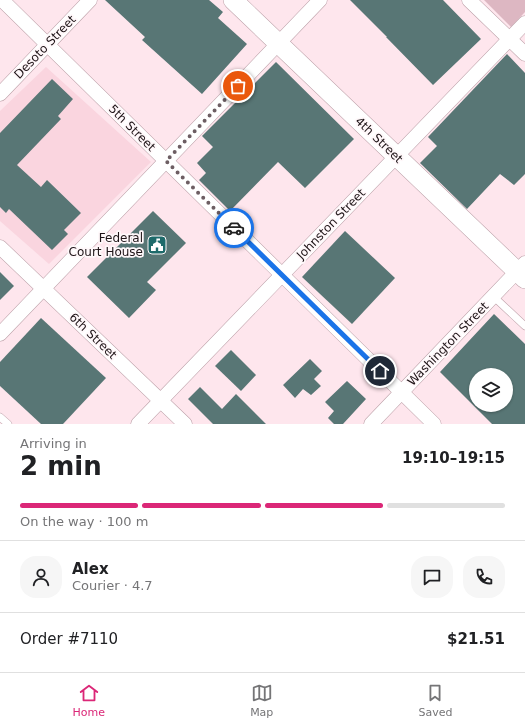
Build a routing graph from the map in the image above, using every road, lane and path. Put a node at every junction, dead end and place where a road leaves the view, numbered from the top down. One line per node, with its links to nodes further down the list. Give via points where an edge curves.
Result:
1 (2, 0): 9 (street, 5th Street)
2 (90, 0): 9 (street, Desoto Street)
3 (233, 0): 8 (main road, 4th Street)
4 (320, 0): 8 (street)
5 (469, 0): 7 (street)
6 (525, 23): 7 (street, Johnston Street)
7 (510, 39): 10 (street); 12 (street, Johnston Street)
8 (278, 43): 12 (main road, 4th Street); 13 (street)
9 (47, 44): 11 (street, Desoto Street); 13 (street, 5th Street)
10 (525, 54)
11 (0, 94)
12 (396, 156): 15 (main road, 4th Street); 16 (street, Johnston Street)
13 (166, 161): 16 (street, 5th Street); 17 (street)
14 (0, 247): 17 (street, 6th Street)
15 (522, 271): 18 (street, Washington Street)
16 (282, 275): 21 (street, 5th Street); 22 (street, Johnston Street)
17 (43, 288): 20 (street); 22 (street, 6th Street)
18 (494, 297): 19 (lane); 21 (street, Washington Street)
19 (525, 326)
20 (0, 334)
21 (402, 392): 27 (street, Washington Street); 28 (street, 5th Street)
22 (161, 400): 25 (street, Johnston Street); 26 (street, 6th Street)
23 (0, 417): 24 (lane)
24 (8, 424)
25 (138, 424)
26 (185, 424)
27 (371, 424)
28 (434, 424)

